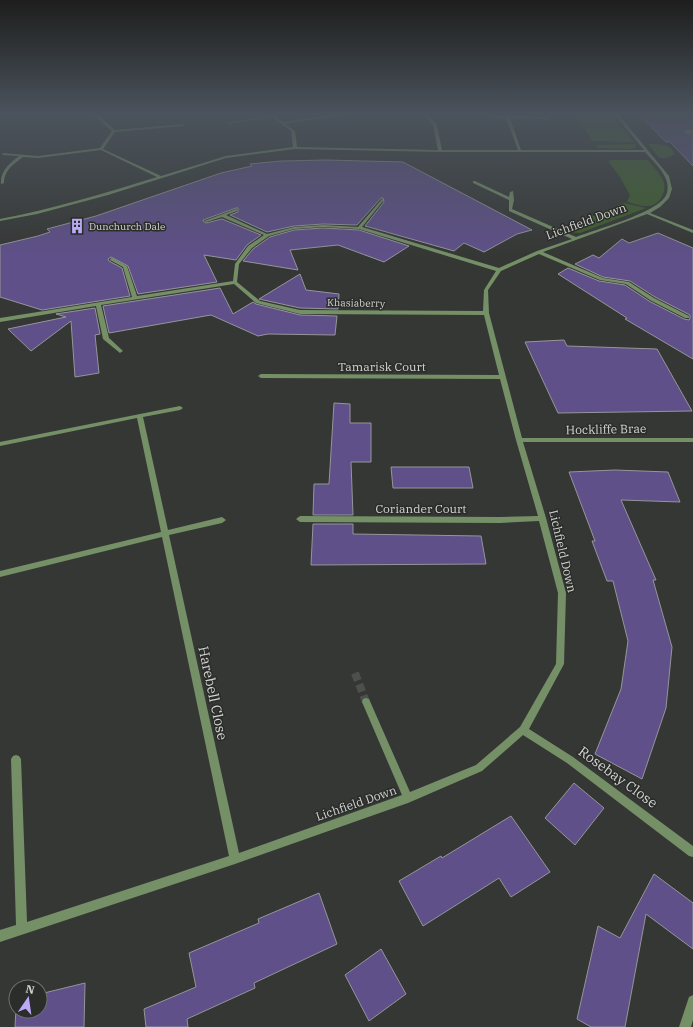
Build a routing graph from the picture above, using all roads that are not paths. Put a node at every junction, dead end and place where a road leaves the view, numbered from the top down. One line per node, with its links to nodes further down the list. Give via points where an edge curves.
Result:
1 (14, 162): 7 (street, via 3,171 0,180)
2 (128, 162): 5 (street)
3 (210, 162): 5 (street)
4 (656, 162): 12 (street, Lichfield Down, via 671,185 670,196)
5 (160, 177): 14 (street, via 36,213)
6 (474, 182): 10 (street)
7 (2, 183)
8 (512, 192): 10 (street)
9 (382, 200): 16 (street)
10 (512, 200): 19 (street, via 510,210)
11 (236, 210): 13 (street)
12 (647, 213): 17 (street); 19 (street, Lichfield Down)
13 (222, 215): 15 (street); 18 (street)
14 (0, 220)
15 (206, 221)
16 (359, 228): 18 (street, via 294,228); 22 (street)
17 (693, 232)
18 (267, 235): 23 (street, via 250,247 236,264)
19 (576, 239): 20 (street, Lichfield Down)
20 (539, 252): 22 (street, Lichfield Down); 27 (street, via 602,279 627,283)
21 (112, 259): 24 (street, via 125,266)
22 (499, 270): 26 (street, Lichfield Down, via 486,290)
23 (235, 282): 24 (street); 26 (street, Khasiaberry, via 258,302 300,312)
24 (135, 298): 25 (street)
25 (98, 305): 28 (street); 29 (street, via 106,339)
26 (486, 313): 31 (street, Lichfield Down)
27 (687, 317)
28 (0, 320)
29 (120, 351)
30 (261, 376): 31 (street, Tamarisk Court)
31 (503, 377): 34 (street, Lichfield Down)
32 (180, 408): 33 (street)
33 (140, 416): 36 (street); 40 (street, Harebell Close)
34 (519, 440): 35 (street, Hockliffe Brae); 37 (street, Lichfield Down)
35 (693, 440)
36 (0, 444)
37 (542, 518): 38 (street, Coriander Court); 43 (street, Lichfield Down, via 562,593 560,664)
38 (300, 519)
39 (222, 520): 40 (street)
40 (166, 533): 41 (street); 47 (street, Harebell Close)
41 (0, 574)
42 (366, 702): 45 (street)
43 (524, 730): 45 (street, Lichfield Down, via 479,768); 46 (street, Rosebay Close, via 570,760)
44 (16, 759): 48 (street)
45 (408, 798): 47 (street, Lichfield Down)
46 (693, 852)
47 (235, 859): 48 (street, Lichfield Down)
48 (22, 928): 49 (street, Lichfield Down)
49 (0, 936)
50 (693, 1001): 51 (street)
51 (685, 1027)

